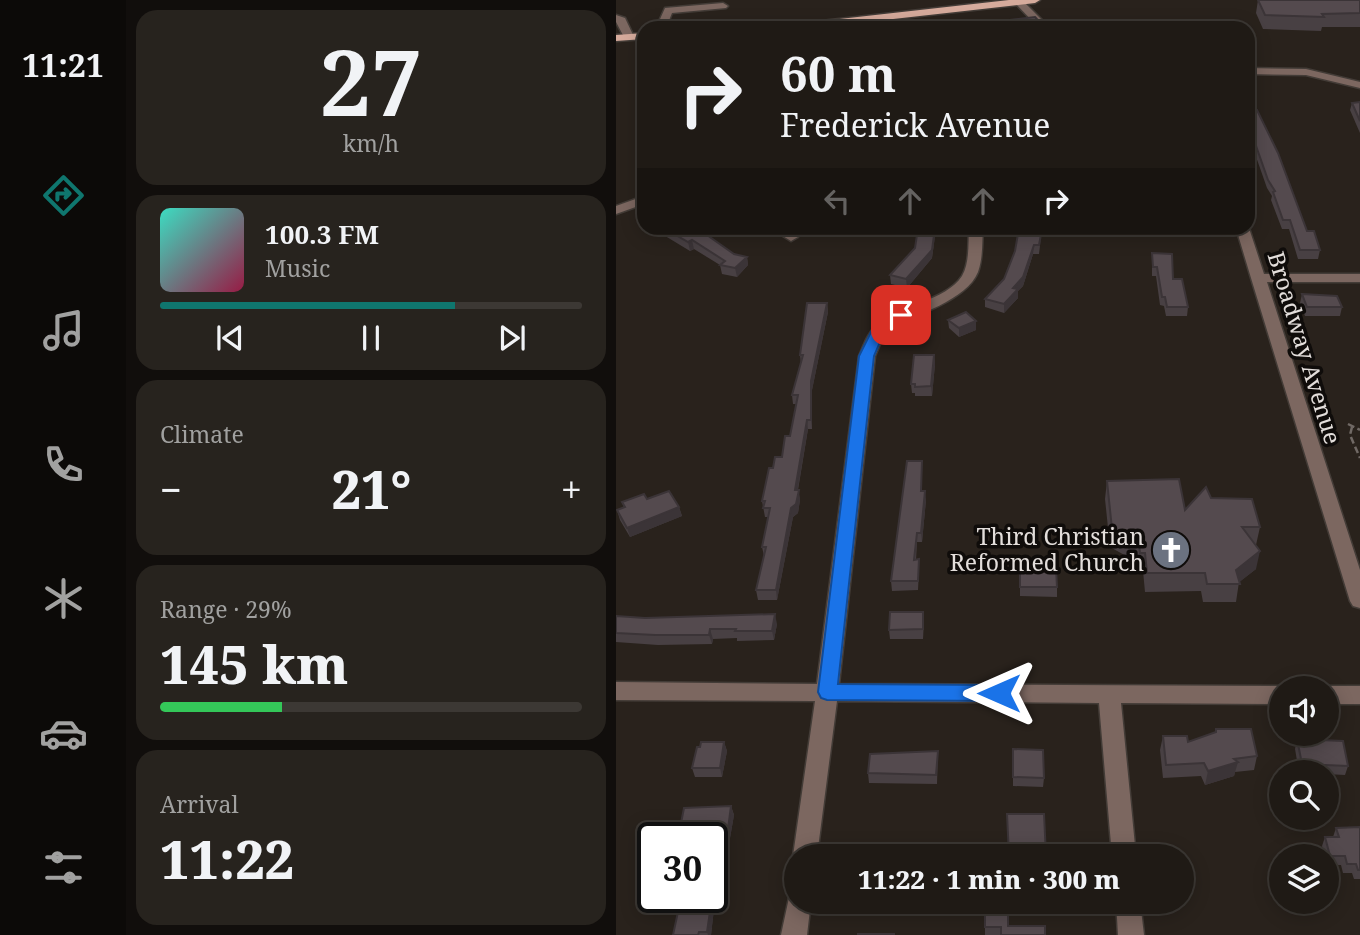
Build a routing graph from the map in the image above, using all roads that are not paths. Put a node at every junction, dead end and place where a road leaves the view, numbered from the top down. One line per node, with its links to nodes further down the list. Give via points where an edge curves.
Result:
1 (1035, 0): 2 (main road)
2 (1018, 2): 6 (main road); 7 (street)
3 (721, 11): 5 (street)
4 (616, 18): 9 (street)
5 (676, 21)
6 (869, 21)
7 (1038, 21)
8 (637, 36): 9 (main road)
9 (629, 37): 10 (main road)
10 (616, 38)
11 (1255, 71): 12 (street, via 1314,73)
12 (1360, 85)
13 (637, 202): 14 (street)
14 (616, 210)
15 (788, 235): 18 (street)
16 (975, 235): 23 (street, via 966,281 885,325 870,344)
17 (1245, 235): 19 (street, Broadway Avenue)
18 (791, 237)
19 (1258, 278): 20 (street); 21 (street, Broadway Avenue)
20 (1360, 278)
21 (1360, 601)
22 (616, 691): 23 (street)
23 (827, 692): 24 (street); 28 (street)
24 (1109, 694): 25 (street); 29 (street)
25 (1269, 695)
26 (1339, 695): 27 (street)
27 (1360, 695)
28 (807, 844)
29 (1123, 844)
30 (797, 914): 32 (street)
31 (1129, 914): 33 (street)
32 (794, 935)
33 (1130, 935)

